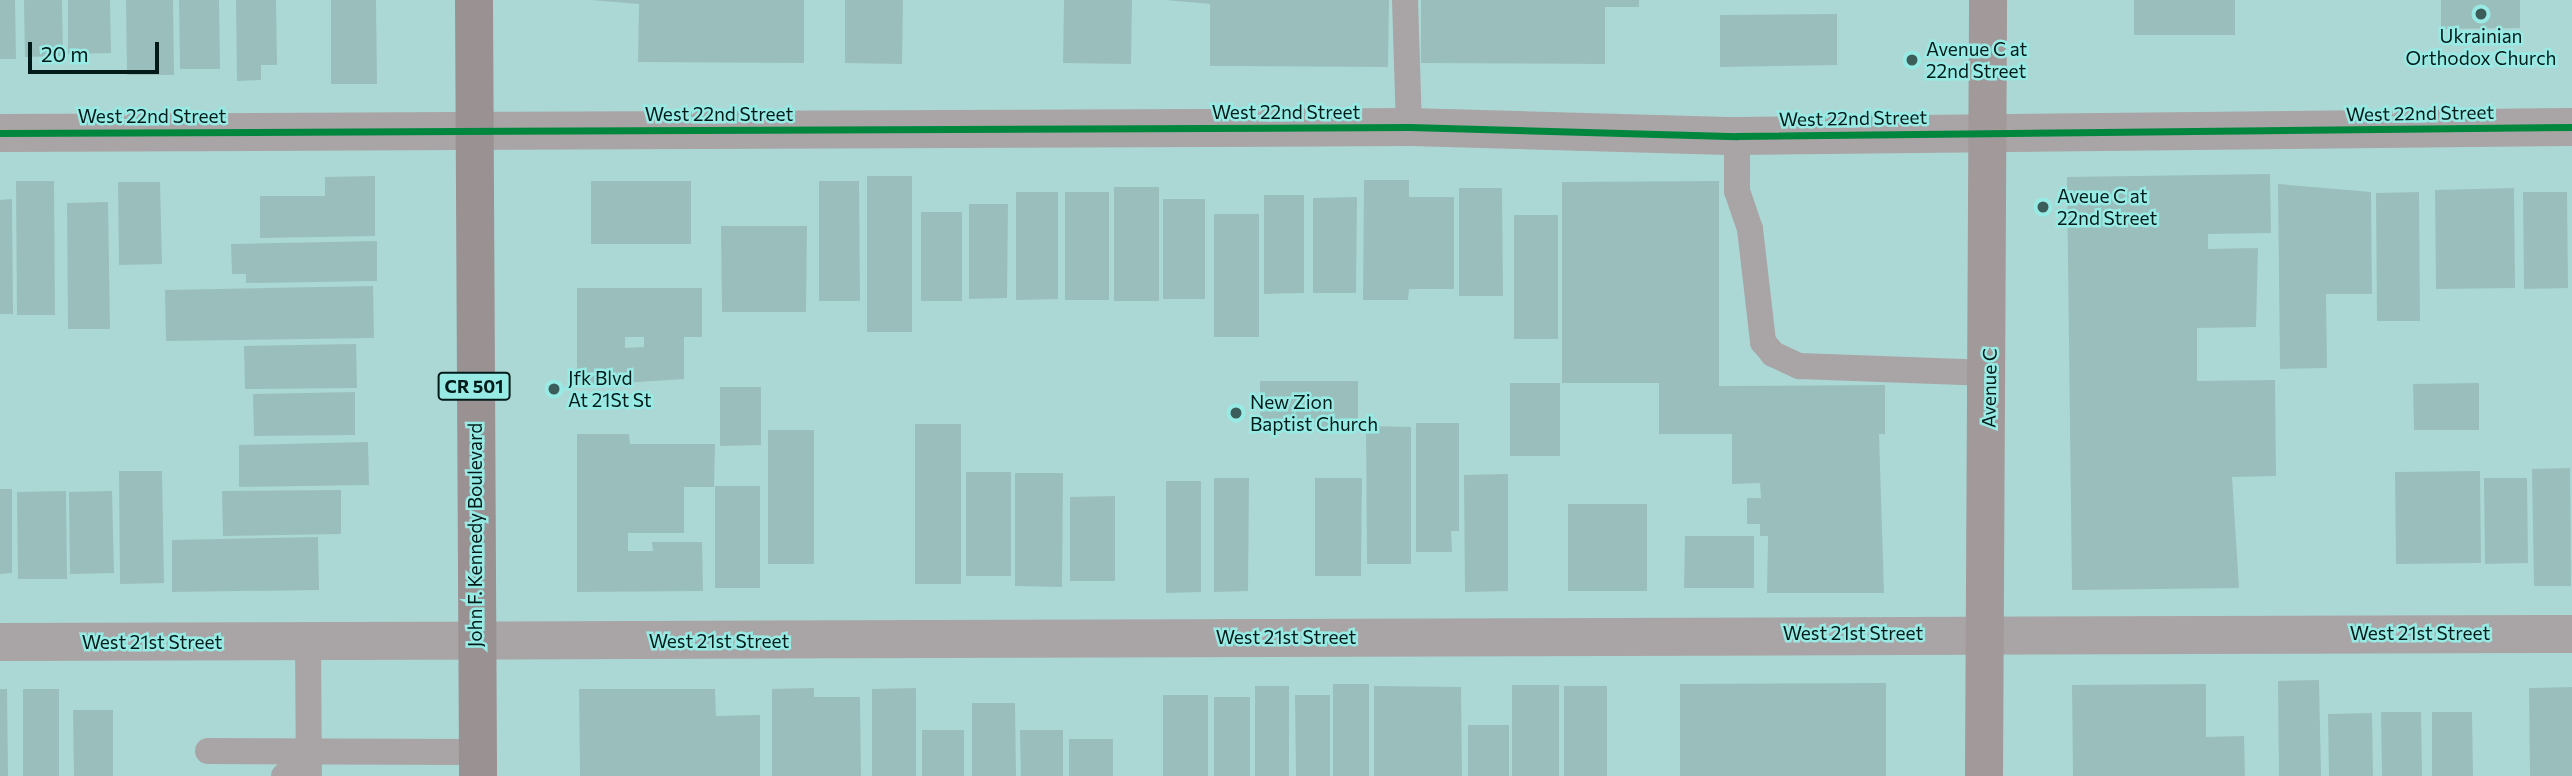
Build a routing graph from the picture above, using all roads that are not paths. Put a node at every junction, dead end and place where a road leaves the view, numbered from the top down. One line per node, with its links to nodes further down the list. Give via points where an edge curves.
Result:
1 (474, 0): 6 (main road, John F. Kennedy Boulevard / CR 501)
2 (1405, 0): 4 (lane)
3 (1987, 0): 7 (main road, Avenue C)
4 (1409, 127): 6 (street, West 22nd Street); 9 (street, West 22nd Street)
5 (2572, 127): 7 (street, West 22nd Street)
6 (474, 130): 8 (street, West 22nd Street); 15 (main road, John F. Kennedy Boulevard / CR 501)
7 (1991, 132): 9 (street, West 22nd Street); 10 (main road, Avenue C)
8 (0, 133)
9 (1737, 136): 10 (lane, via 1737,191 1750,229 1763,342 1773,354 1799,366)
10 (1990, 373): 11 (main road, Avenue C)
11 (1981, 632): 12 (street, West 21st Street); 15 (street, West 21st Street); 21 (main road, Avenue C)
12 (2572, 634)
13 (0, 642): 14 (street, West 21st Street)
14 (309, 642): 15 (street, West 21st Street); 17 (lane)
15 (474, 642): 19 (main road, John F. Kennedy Boulevard / CR 501)
16 (208, 751): 17 (lane)
17 (309, 764): 18 (lane); 20 (lane)
18 (372, 764): 19 (lane)
19 (478, 764)
20 (284, 776)
21 (1984, 776)

